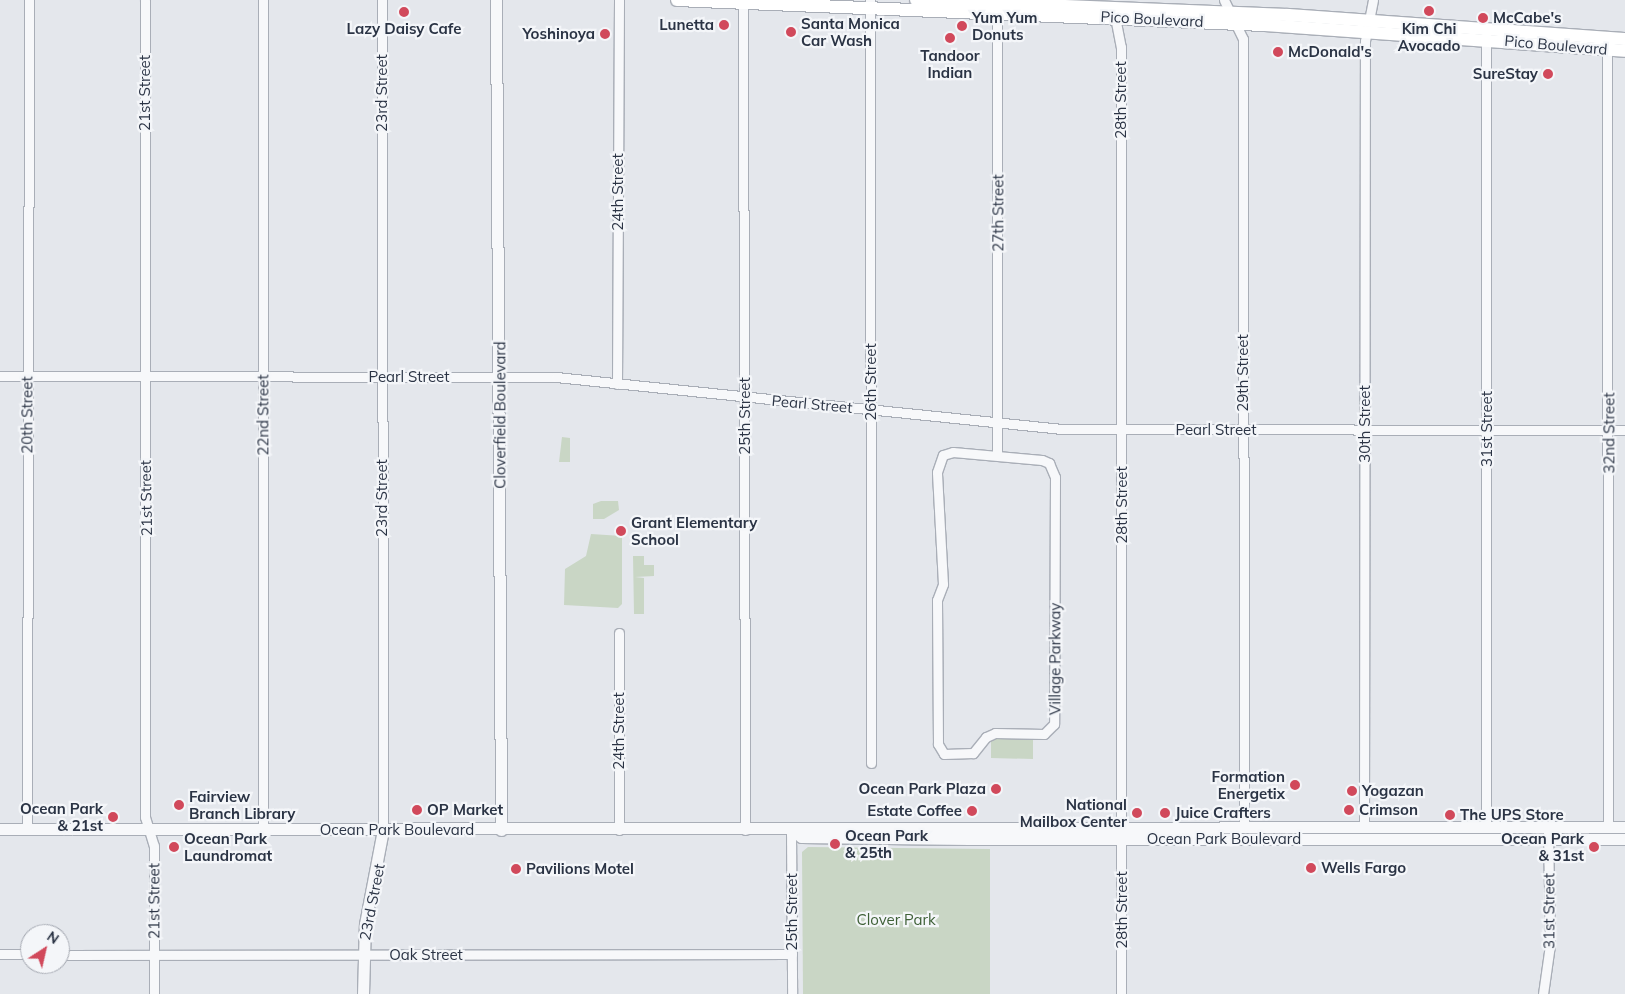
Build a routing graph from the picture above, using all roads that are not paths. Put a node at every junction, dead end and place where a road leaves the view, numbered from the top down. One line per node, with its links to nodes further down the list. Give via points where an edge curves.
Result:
1 (29, 0): 23 (street, 20th Street)
2 (145, 0): 24 (street, 21st Street)
3 (263, 0): 25 (street, 22nd Street)
4 (382, 0): 26 (street, 23rd Street)
5 (496, 0): 27 (street, Cloverfield Boulevard)
6 (619, 0): 28 (street, 24th Street)
7 (677, 0): 11 (main road, Pico Boulevard)
8 (916, 0): 15 (main road, Pico Boulevard)
9 (1224, 0): 16 (street, 29th Street)
10 (1373, 0): 17 (street, 30th Street)
11 (742, 1): 12 (main road, Pico Boulevard); 29 (street, 25th Street)
12 (799, 2): 13 (main road, Pico Boulevard)
13 (871, 4): 15 (main road, Pico Boulevard); 30 (street, 26th Street)
14 (1113, 8): 15 (main road, Pico Boulevard); 16 (main road, Pico Boulevard); 32 (street, 28th Street, via 1121,47)
15 (997, 9): 31 (street, 27th Street)
16 (1232, 18): 17 (main road, Pico Boulevard); 33 (street, 29th Street, via 1243,39)
17 (1368, 26): 18 (main road, Pico Boulevard); 34 (street, 30th Street)
18 (1486, 34): 20 (main road, Pico Boulevard); 35 (street, 31st Street)
19 (1625, 39): 20 (main road, Pico Boulevard)
20 (1607, 44): 21 (main road, Pico Boulevard); 36 (street, 32nd Street)
21 (1625, 51)
22 (0, 376): 23 (street, Pearl Street)
23 (27, 376): 24 (street, Pearl Street); 49 (street, 20th Street)
24 (145, 376): 25 (street, Pearl Street); 44 (street, 21st Street, via 145,817)
25 (263, 377): 26 (street, Pearl Street); 50 (street, 22nd Street)
26 (382, 377): 27 (street, Pearl Street); 51 (street, 23rd Street)
27 (500, 377): 28 (street, Pearl Street, via 556,377); 52 (street, Cloverfield Boulevard)
28 (617, 384): 29 (street, Pearl Street)
29 (745, 398): 30 (street, Pearl Street); 54 (street, 25th Street)
30 (871, 410): 31 (street, Pearl Street); 40 (street, 26th Street)
31 (998, 423): 32 (street, Pearl Street); 38 (street, 27th Street)
32 (1121, 429): 33 (street, Pearl Street); 56 (street, 28th Street)
33 (1243, 430): 34 (street, Pearl Street); 45 (street, 29th Street)
34 (1366, 430): 35 (street, Pearl Street); 46 (street, 30th Street)
35 (1488, 430): 36 (street, Pearl Street); 47 (street, 31st Street)
36 (1609, 430): 37 (street, Pearl Street); 42 (street, 32nd Street)
37 (1625, 430)
38 (997, 453): 38 (street, Village Parkway, via 943,455 937,472 943,584 937,600 938,744 944,754 973,753 981,741 995,733 1044,734 1054,724 1054,469 1042,460 1010,460)
39 (619, 633): 53 (street, 24th Street)
40 (871, 763)
41 (1548, 827): 42 (street, Ocean Park Boulevard); 47 (street, Ocean Park Boulevard); 57 (street, 31st Street)
42 (1608, 827): 43 (street, Ocean Park Boulevard)
43 (1625, 827)
44 (149, 828): 49 (street, Ocean Park Boulevard); 50 (street, Ocean Park Boulevard); 61 (street, 21st Street, via 154,846)
45 (1244, 828): 46 (street, Ocean Park Boulevard); 56 (street, Ocean Park Boulevard)
46 (1364, 828): 47 (street, Ocean Park Boulevard)
47 (1486, 828)
48 (0, 829): 49 (street, Ocean Park Boulevard)
49 (27, 829)
50 (263, 830): 51 (street, Ocean Park Boulevard)
51 (383, 830): 52 (street, Ocean Park Boulevard); 64 (street, 23rd Street)
52 (502, 830): 53 (street, Ocean Park Boulevard)
53 (619, 830): 54 (street, Ocean Park Boulevard)
54 (745, 830): 55 (street, Ocean Park Boulevard)
55 (793, 831): 56 (street, Ocean Park Boulevard, via 871,826); 62 (street, 25th Street)
56 (1123, 833): 57 (street, Ocean Park Boulevard); 68 (street, 28th Street)
57 (1548, 839): 58 (street, Ocean Park Boulevard); 69 (street, 31st Street, via 1550,945)
58 (1625, 839)
59 (0, 954): 60 (street)
60 (20, 954)
61 (154, 954): 63 (street, Oak Street); 64 (street, Oak Street); 65 (street, 21st Street)
62 (792, 954): 64 (street, Oak Street); 67 (street, 25th Street)
63 (70, 955)
64 (363, 955): 66 (street, 23rd Street)
65 (154, 994)
66 (363, 994)
67 (792, 994)
68 (1122, 994)
69 (1544, 994)

